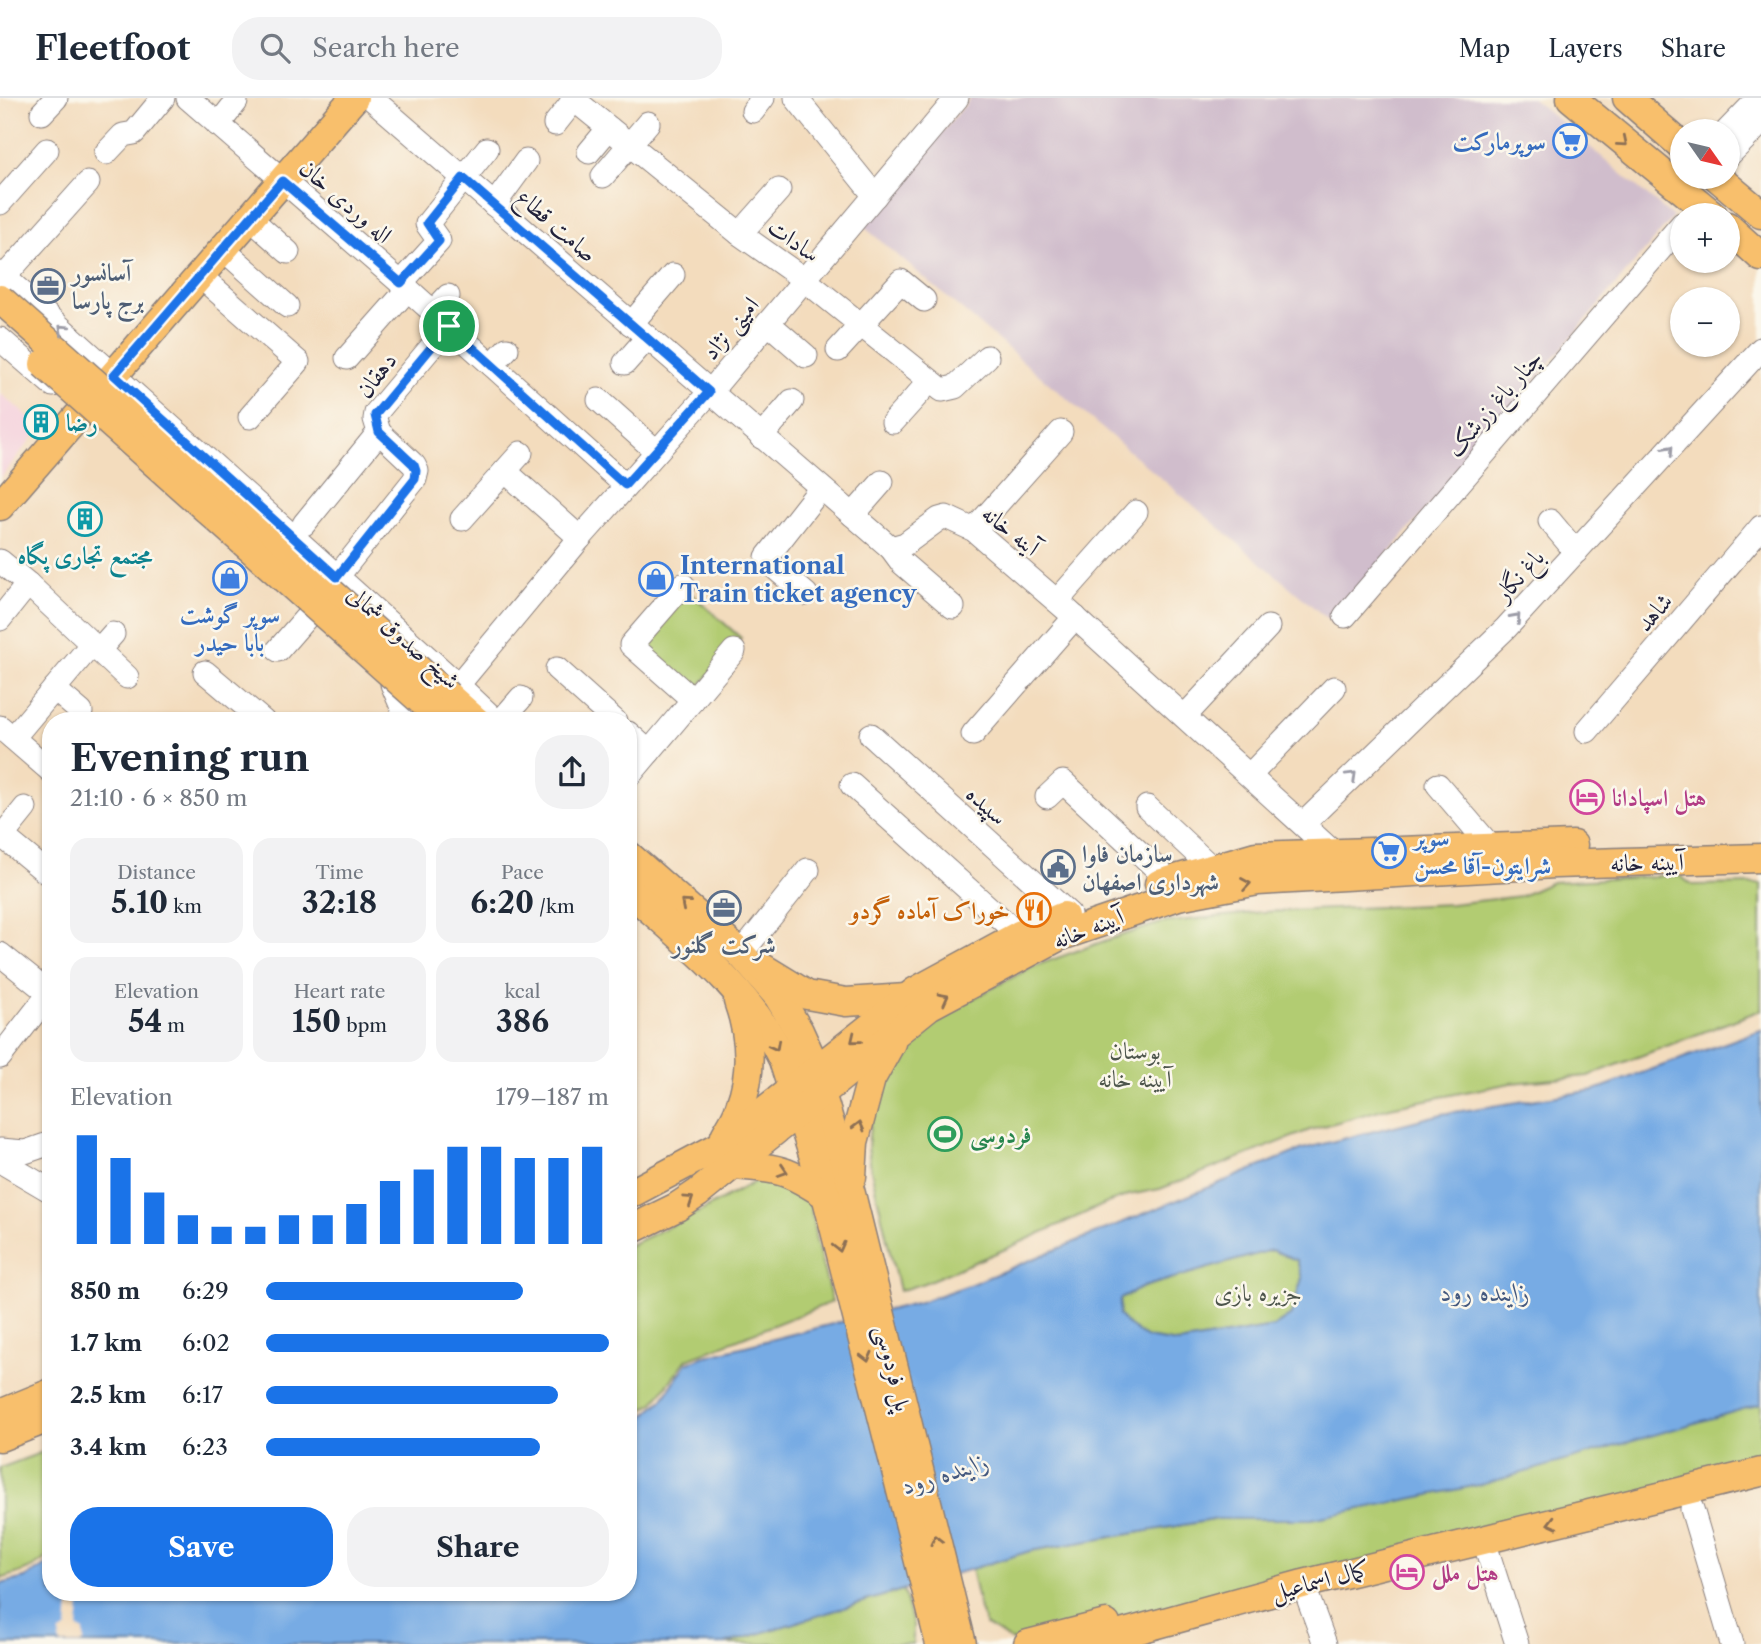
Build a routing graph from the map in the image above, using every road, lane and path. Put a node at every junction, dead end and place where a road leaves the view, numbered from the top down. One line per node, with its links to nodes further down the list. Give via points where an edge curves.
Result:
1 (163, 98): 24 (street, via 134,133 122,135)
2 (188, 98): 16 (street, اله وردی خان)
3 (354, 98): 28 (main road)
4 (371, 98): 27 (street, صامت قطاع, via 404,140)
5 (796, 98): 32 (street)
6 (957, 98): 32 (street, امینی نژاد)
7 (1571, 98): 34 (main road, one-way to 34)
8 (1627, 98): 18 (main road)
9 (1759, 98): 12 (street)
10 (573, 99): 15 (street); 17 (street, سادات)
11 (236, 102): 16 (street)
12 (1739, 119)
13 (648, 123): 20 (street)
14 (1761, 123): 19 (street)
15 (555, 124)
16 (218, 125): 28 (street, اله وردی خان)
17 (609, 128): 20 (street, سادات); 23 (street)
18 (1670, 136)
19 (1740, 144)
20 (629, 145): 26 (street); 39 (street, سادات)
21 (487, 149): 27 (street)
22 (47, 150): 33 (street)
23 (590, 152)
24 (106, 153)
25 (526, 161): 35 (street)
26 (603, 176)
27 (463, 178): 35 (street, صامت قطاع); 49 (street, via 427,223 439,241)
28 (282, 181): 37 (main road); 49 (street, اله وردی خان)
29 (88, 183): 48 (street)
30 (1732, 189): 36 (main road)
31 (779, 190): 39 (street)
32 (875, 196): 47 (street, امینی نژاد)
33 (0, 203)
34 (1688, 203)
35 (494, 205): 56 (street, صامت قطاع)
36 (1756, 209): 38 (main road)
37 (250, 218): 42 (main road); 43 (street)
38 (1740, 225)
39 (740, 234): 47 (street, سادات)
40 (1740, 236): 41 (main road)
41 (1759, 246)
42 (223, 249): 46 (main road); 51 (street)
43 (288, 252)
44 (1670, 259): 104 (street, چنار باغ زرشک)
45 (673, 275): 56 (street)
46 (200, 276): 65 (main road); 73 (street, via 298,362)
47 (805, 280): 53 (street, امینی نژاد); 54 (street, سادات)
48 (1, 283): 59 (street, شیخ صدوق شمالی, one-way to 48); 119 (main road, شیخ صدوق شمالی, bridge)
49 (405, 286): 52 (street, اله وردی خان); 63 (street)
50 (925, 300): 54 (street, via 901,281)
51 (287, 306)
52 (444, 311): 75 (street, دهقان, via 376,413); 83 (street, اله وردی خان, via 500,357)
53 (768, 323): 61 (street); 68 (street, امینی نژاد)
54 (861, 323): 60 (street); 66 (street, سادات)
55 (0, 325): 119 (main road, شیخ صدوق شمالی, bridge)
56 (639, 331): 64 (street); 68 (street, صامت قطاع)
57 (0, 339): 67 (street, شیخ صدوق شمالی)
58 (1761, 349): 95 (street, باغ نگار, one-way to 58)
59 (86, 350): 65 (street, شیخ صدوق شمالی); 67 (street, via 91,371 86,381 78,388)
60 (838, 350)
61 (806, 356)
62 (987, 357): 66 (street, via 955,387 942,390)
63 (347, 358)
64 (625, 363)
65 (114, 375): 69 (street, شیخ صدوق شمالی); 72 (main road)
66 (930, 381): 74 (street)
67 (57, 388): 72 (street, شیخ صدوق شمالی)
68 (709, 392): 78 (street); 79 (street, امینی نژاد)
69 (141, 400): 77 (street, via 127,401 116,410); 97 (street, شیخ صدوق شمالی)
70 (599, 400): 79 (street)
71 (792, 401): 78 (street)
72 (82, 411): 77 (street, شیخ صدوق شمالی); 85 (main road)
73 (250, 417)
74 (894, 422)
75 (379, 432): 90 (street, دهقان); 97 (street, via 414,465 415,479)
76 (1061, 432): 92 (street)
77 (110, 436): 103 (street, شیخ صدوق شمالی)
78 (761, 437): 84 (street)
79 (656, 451): 83 (street, امینی نژاد)
80 (521, 453): 81 (street)
81 (505, 471): 88 (street); 93 (street)
82 (882, 482): 87 (street)
83 (625, 485): 93 (street, امینی نژاد)
84 (821, 488): 87 (street); 100 (street, via 767,557)
85 (0, 506)
86 (1136, 512): 101 (street)
87 (853, 516): 94 (street)
88 (462, 520)
89 (1550, 521): 95 (street)
90 (304, 524)
91 (1761, 527): 127 (street, شاهد)
92 (974, 530): 94 (street, آینه خانه, via 946,517); 101 (street, آینه خانه)
93 (580, 538): 119 (street, امینی نژاد)
94 (891, 548): 102 (street)
95 (1576, 552): 141 (street, باغ نگار, one-way to 95, via 1506,628)
96 (0, 561): 98 (street)
97 (337, 577): 119 (street, شیخ صدوق شمالی)
98 (28, 584): 106 (street); 108 (street)
99 (683, 585): 118 (street, via 631,645)
100 (806, 594)
101 (1057, 601): 105 (street, آینه خانه)
102 (953, 607)
103 (311, 612): 109 (street); 114 (street, شیخ صدوق شمالی)
104 (1345, 616)
105 (1075, 617): 126 (street, آینه خانه); 130 (street)
106 (0, 619)
107 (1268, 627): 126 (street)
108 (101, 643): 113 (street); 116 (street)
109 (278, 650)
110 (734, 651): 118 (street)
111 (557, 669): 125 (street)
112 (205, 672): 121 (street)
113 (127, 677)
114 (392, 684): 119 (street, شیخ صدوق شمالی); 122 (street)
115 (1334, 688): 135 (street)
116 (54, 689): 120 (street); 128 (street)
117 (522, 698): 124 (street)
118 (693, 700): 132 (street)
119 (443, 707): 123 (street, شیخ صدوق شمالی)
120 (81, 712)
121 (252, 712)
122 (404, 712)
123 (463, 712)
124 (507, 712)
125 (605, 712)
126 (1185, 716): 135 (street, آینه خانه)
127 (1587, 731)
128 (6, 733): 133 (street)
129 (871, 734): 153 (street, سپیده)
130 (973, 734)
131 (637, 741): 132 (street)
132 (649, 752): 134 (street)
133 (42, 763)
134 (637, 766)
135 (1250, 775): 141 (street, آینه خانه)
136 (852, 785): 154 (street)
137 (1438, 785): 144 (street)
138 (1047, 797): 151 (street, via 1063,782)
139 (1147, 807): 148 (street)
140 (25, 808): 142 (street)
141 (1303, 824): 145 (street, آینه خانه)
142 (1, 836): 149 (street)
143 (1761, 840): 144 (main road, آیینه خانه)
144 (1491, 847): 145 (main road, آیینه خانه)
145 (1335, 854): 148 (main road, آیینه خانه, via 1256,856)
146 (1761, 858): 161 (main road, آیینه خانه, one-way to 146, via 929,1006 1058,937 1178,896 1258,881)
147 (637, 863): 156 (main road, one-way to 147)
148 (1212, 868): 151 (main road, آیینه خانه)
149 (42, 869)
150 (808, 870): 156 (street)
151 (1169, 880): 153 (main road, آیینه خانه)
152 (637, 898): 157 (main road)
153 (1069, 914): 154 (main road, آیینه خانه)
154 (1019, 935): 159 (main road, آیینه خانه)
155 (0, 954): 158 (street)
156 (741, 954): 159 (main road, via 807,995 846,1002); 163 (main road, via 785,1006)
157 (733, 986): 164 (main road, one-way to 164, via 774,1041); 167 (main road, via 746,1024 749,1067)
158 (42, 988)
159 (906, 998): 163 (main road, آیینه خانه, one-way to 163)
160 (42, 1005): 162 (street)
161 (900, 1028): 163 (main road, آیینه خانه); 171 (main road, one-way to 161, via 871,1079)
162 (0, 1057)
163 (819, 1082): 164 (main road, آیینه خانه); 171 (main road, پل فردوسی)
164 (795, 1100): 167 (main road, آیینه خانه); 171 (main road, پل فردوسی)
165 (42, 1146): 166 (street, via 25,1152)
166 (0, 1150)
167 (727, 1155): 170 (main road, آیینه خانه); 171 (main road, one-way to 171, via 773,1167); 172 (main road, آیینه خانه, one-way to 167, via 677,1207)
168 (0, 1161): 169 (street)
169 (42, 1186)
170 (637, 1191)
171 (839, 1194): 182 (main road, پل فردوسی)
172 (637, 1227)
173 (42, 1397): 174 (main road)
174 (0, 1414)
175 (42, 1421): 176 (main road)
176 (0, 1437)
177 (1761, 1472): 179 (main road, کمال اسماعیل)
178 (1761, 1492): 179 (main road, کمال اسماعیل)
179 (1689, 1500): 180 (main road, کمال اسماعیل); 192 (street)
180 (1487, 1550): 181 (main road, کمال اسماعیل); 191 (street)
181 (1305, 1593): 183 (main road, کمال اسماعیل); 190 (street)
182 (941, 1606): 184 (main road, via 926,1622); 185 (main road, پل فردوسی); 186 (main road, پل فردوسی); 187 (main road)
183 (1148, 1635): 188 (main road, via 1136,1617); 189 (main road, کمال اسماعیل)
184 (928, 1644)
185 (940, 1644)
186 (962, 1644)
187 (981, 1644)
188 (1028, 1644)
189 (1085, 1644)
190 (1325, 1644)
191 (1517, 1644)
192 (1732, 1644)

